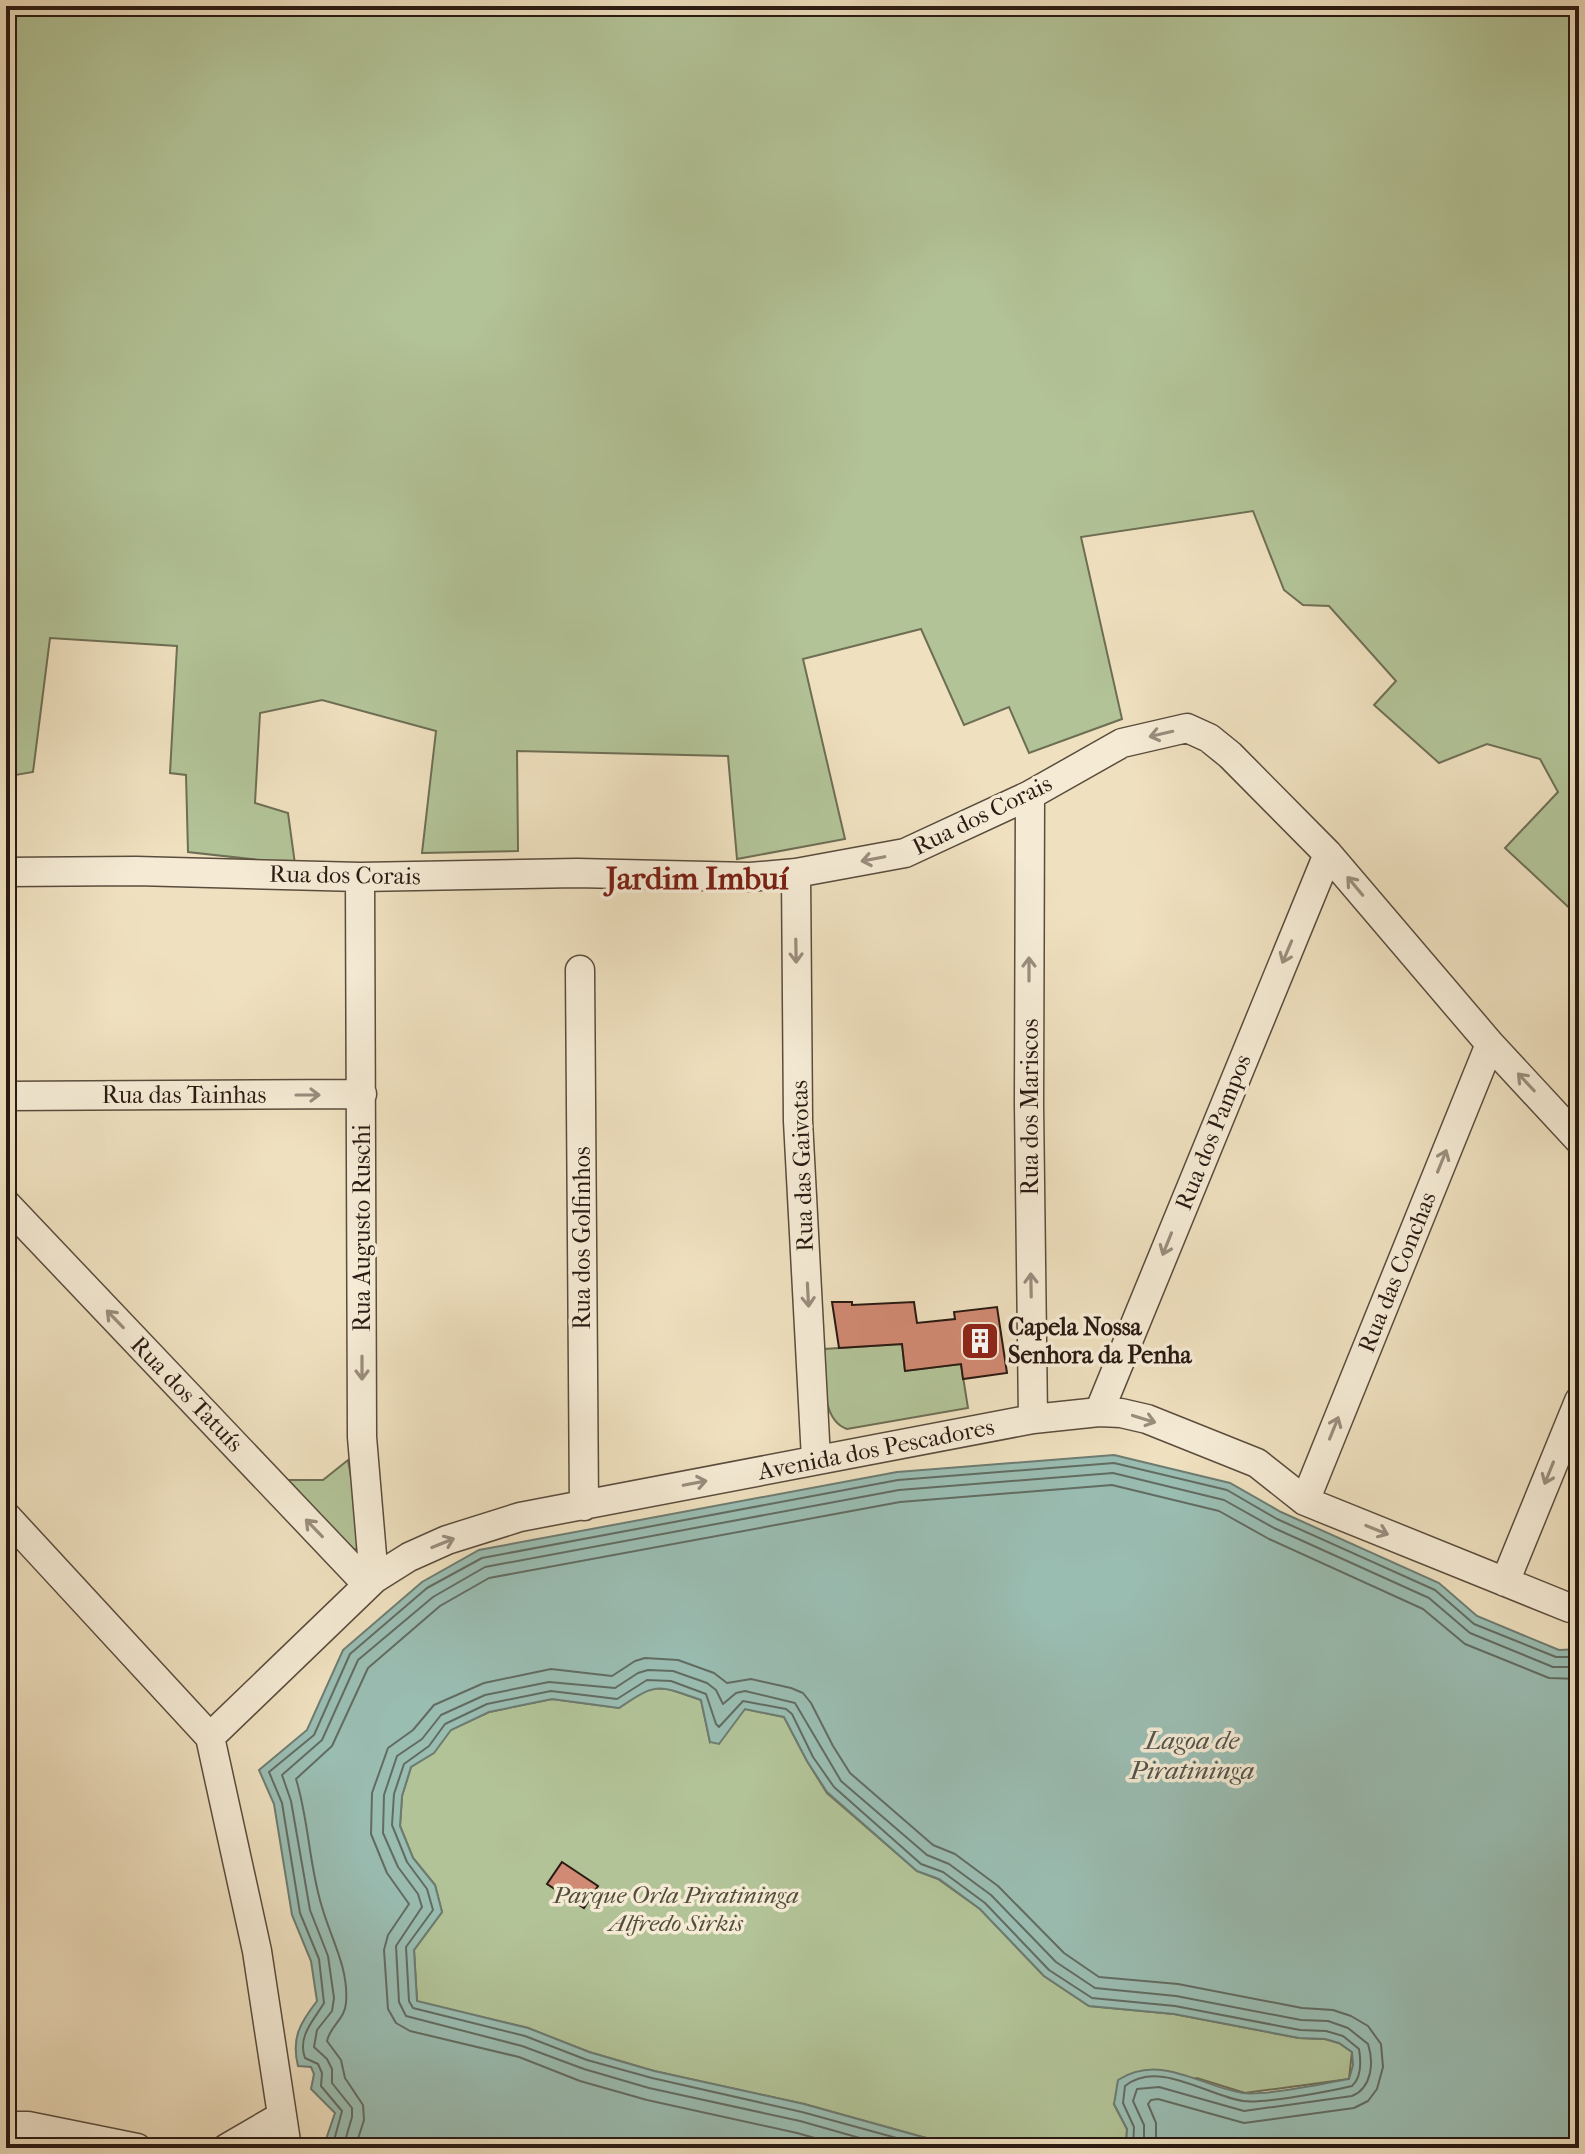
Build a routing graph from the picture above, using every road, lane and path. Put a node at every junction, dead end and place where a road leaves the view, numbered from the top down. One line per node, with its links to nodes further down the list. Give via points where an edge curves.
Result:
1 (1030, 795): 2 (street, Rua dos Corais, one-way to 1, via 1230,755 1187,728 1122,743); 4 (street, Rua dos Corais, one-way to 4, via 905,853); 14 (street, Rua dos Mariscos, one-way to 1)
2 (1328, 854): 7 (street, Rua dos Corais, one-way to 2); 13 (street, Rua dos Pampos, one-way to 13)
3 (6, 872): 5 (street, Rua dos Corais)
4 (796, 873): 5 (street, Rua dos Corais); 15 (street, Rua das Gaivotas, one-way to 15, via 798,1121)
5 (360, 877): 8 (street, Rua Augusto Ruschi)
6 (580, 970): 17 (street, Rua dos Golfinhos)
7 (1490, 1044): 10 (street, Rua dos Corais, one-way to 7); 16 (street, Rua das Conchas, one-way to 7)
8 (362, 1094): 9 (street, Rua das Tainhas, one-way to 8); 19 (street, Rua Augusto Ruschi, one-way to 19, via 362,1437)
9 (6, 1096)
10 (1579, 1140)
11 (6, 1204): 19 (street, Rua dos Tatuís, one-way to 11)
12 (1579, 1401): 20 (street, one-way to 20)
13 (1099, 1412): 14 (street, Avenida dos Pescadores); 16 (street, Avenida dos Pescadores, one-way to 16, via 1147,1419 1257,1463)
14 (1033, 1419): 15 (street, Avenida dos Pescadores)
15 (816, 1459): 17 (street, Avenida dos Pescadores, one-way to 15)
16 (1305, 1501): 20 (street, Avenida dos Pescadores, one-way to 20)
17 (584, 1506): 19 (street, Avenida dos Pescadores, one-way to 17, via 447,1540 520,1517)
18 (6, 1516): 22 (street)
19 (370, 1582): 22 (street, Avenida dos Pescadores)
20 (1505, 1582): 21 (street, Avenida dos Pescadores, via 1570,1608)
21 (1579, 1606)
22 (210, 1737): 24 (street, via 257,1951)
23 (6, 2126): 25 (street)
24 (285, 2134): 26 (street)
25 (137, 2148)
26 (227, 2148)

